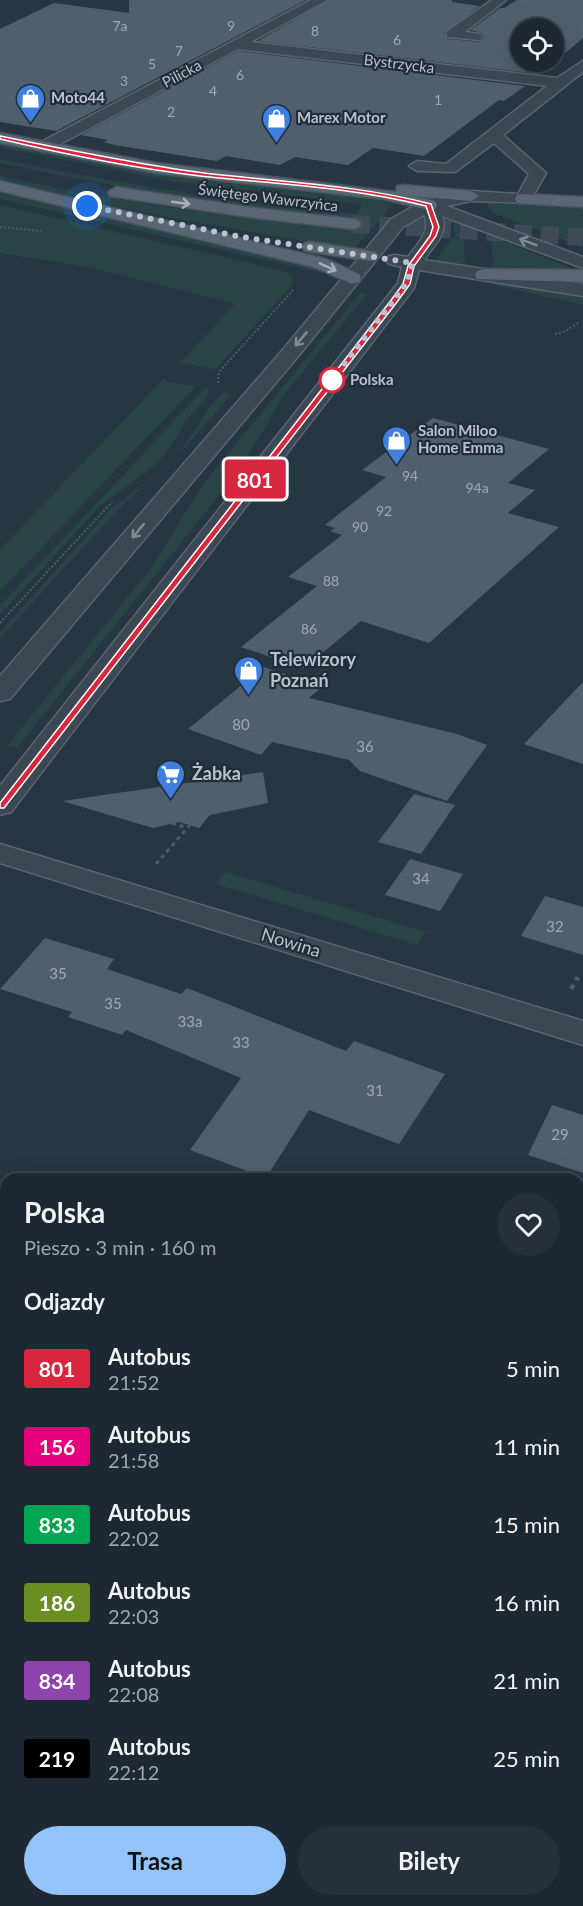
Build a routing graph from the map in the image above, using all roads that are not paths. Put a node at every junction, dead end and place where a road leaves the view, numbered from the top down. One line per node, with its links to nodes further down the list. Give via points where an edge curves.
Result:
1 (321, 0): 4 (street, Pilicka)
2 (500, 0): 3 (street, via 453,34)
3 (475, 37)
4 (238, 45): 6 (street, Bystrzycka); 10 (street, Pilicka)
5 (583, 65): 6 (street)
6 (562, 82): 7 (street, Bystrzycka); 8 (street)
7 (583, 83)
8 (494, 135): 12 (street, via 449,169); 19 (street, via 538,173)
9 (0, 138): 10 (main road)
10 (43, 147): 17 (main road, via 197,174)
11 (0, 152): 16 (main road, Świętego Wawrzyńca, one-way to 11, via 227,210 355,216 88,171)
12 (417, 166)
13 (0, 170): 14 (main road)
14 (20, 174)
15 (0, 186): 22 (main road)
16 (104, 190)
17 (366, 191): 18 (main road); 21 (main road)
18 (471, 196): 19 (street); 21 (street)
19 (523, 199): 20 (main road)
20 (583, 202)
21 (429, 205): 23 (street, via 397,223); 24 (street, one-way to 21); 25 (street, via 435,231)
22 (109, 211): 23 (main road, via 242,237); 28 (main road, one-way to 28, via 320,263)
23 (370, 256): 25 (street); 28 (street)
24 (583, 262)
25 (410, 274): 26 (street); 33 (street)
26 (477, 274): 27 (main road); 29 (street)
27 (583, 276)
28 (352, 278): 32 (street, one-way to 32)
29 (583, 290)
30 (532, 296): 31 (street)
31 (583, 308)
32 (0, 693)
33 (0, 806)
34 (0, 853): 35 (street, Nowina)
35 (583, 1033)

